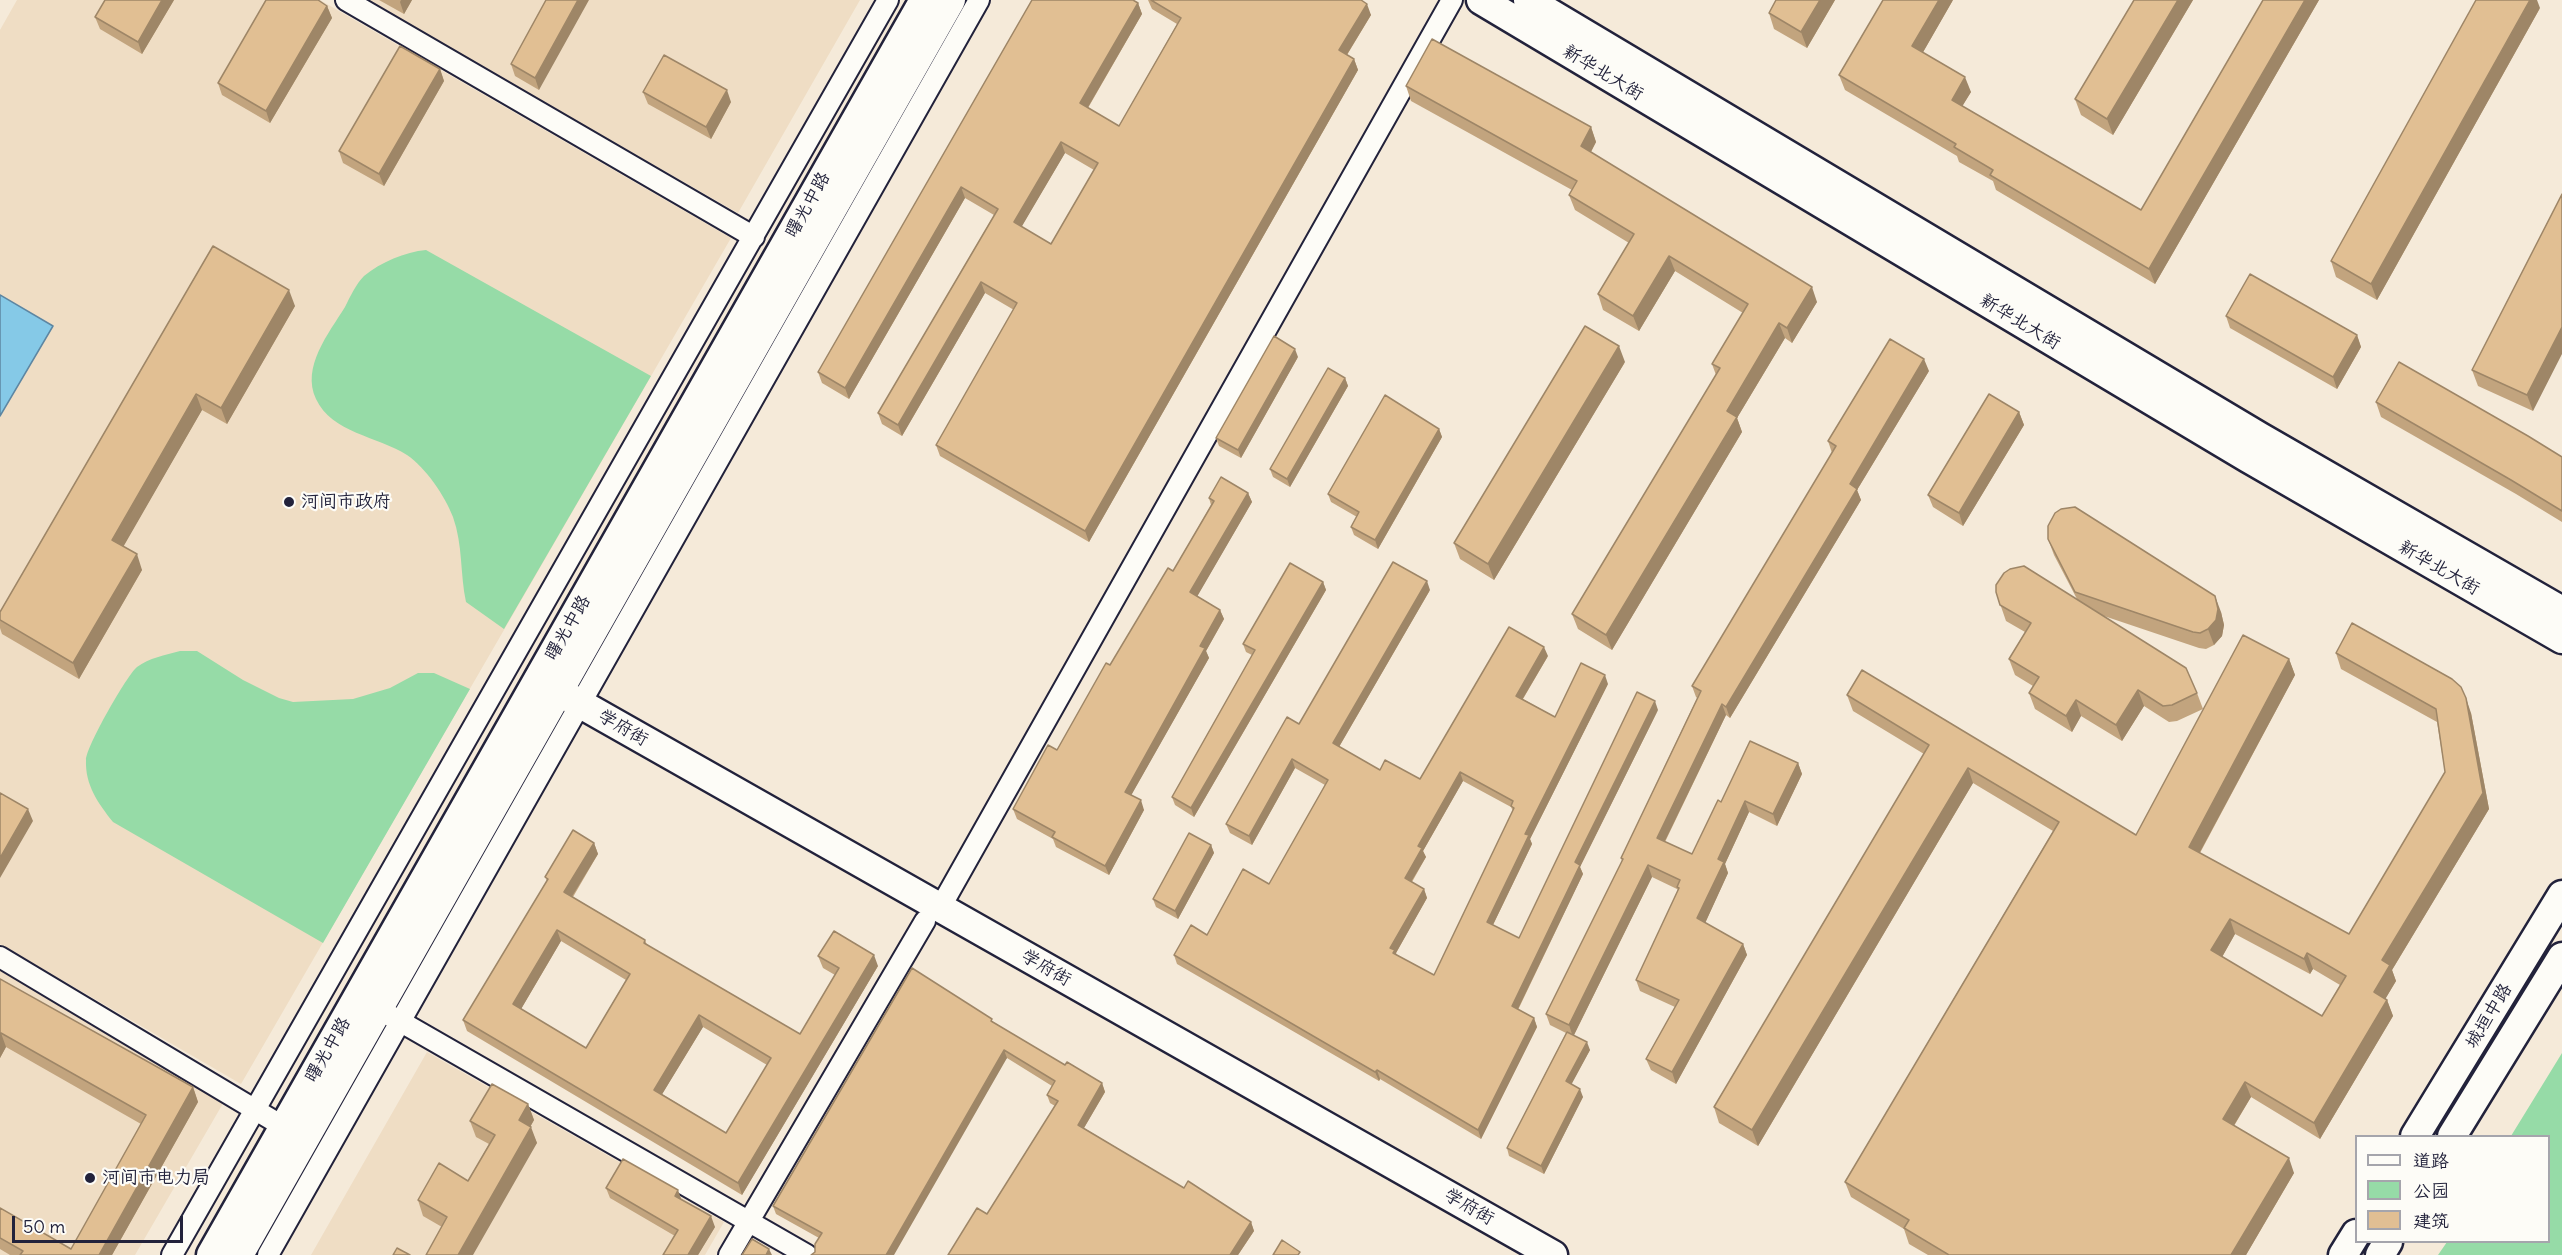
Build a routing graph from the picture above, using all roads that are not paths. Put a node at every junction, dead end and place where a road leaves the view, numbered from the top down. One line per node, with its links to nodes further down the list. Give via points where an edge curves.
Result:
1 (346, 0): 9 (street)
2 (888, 0): 9 (street)
3 (924, 0): 12 (main road, 曙光中路)
4 (951, 0): 12 (main road, 曙光中路)
5 (979, 0): 12 (street)
6 (1452, 0): 14 (street)
7 (1481, 0): 11 (main road, 新华北大街, via 2248,458)
8 (1528, 0): 10 (main road, 新华北大街, via 2260,437)
9 (754, 237): 18 (street)
10 (2562, 611)
11 (2562, 639)
12 (555, 700): 14 (main road, 学府街); 17 (main road, 曙光中路); 19 (main road, 曙光中路)
13 (2562, 896): 20 (main road, 城垣中路)
14 (933, 914): 22 (street); 30 (main road, 学府街); 31 (main road, 学府街)
15 (0, 957): 18 (street)
16 (2562, 957): 21 (main road, 城垣中路)
17 (389, 1015): 22 (street); 26 (main road, 曙光中路); 27 (street)
18 (255, 1110): 19 (street); 24 (street)
19 (284, 1127): 25 (main road, 曙光中路)
20 (2416, 1135)
21 (2453, 1135)
22 (749, 1221): 28 (street); 29 (street)
23 (2355, 1236): 32 (main road)
24 (172, 1255)
25 (211, 1255)
26 (239, 1255)
27 (268, 1255)
28 (729, 1255)
29 (807, 1255)
30 (1515, 1255)
31 (1553, 1255)
32 (2343, 1255)

